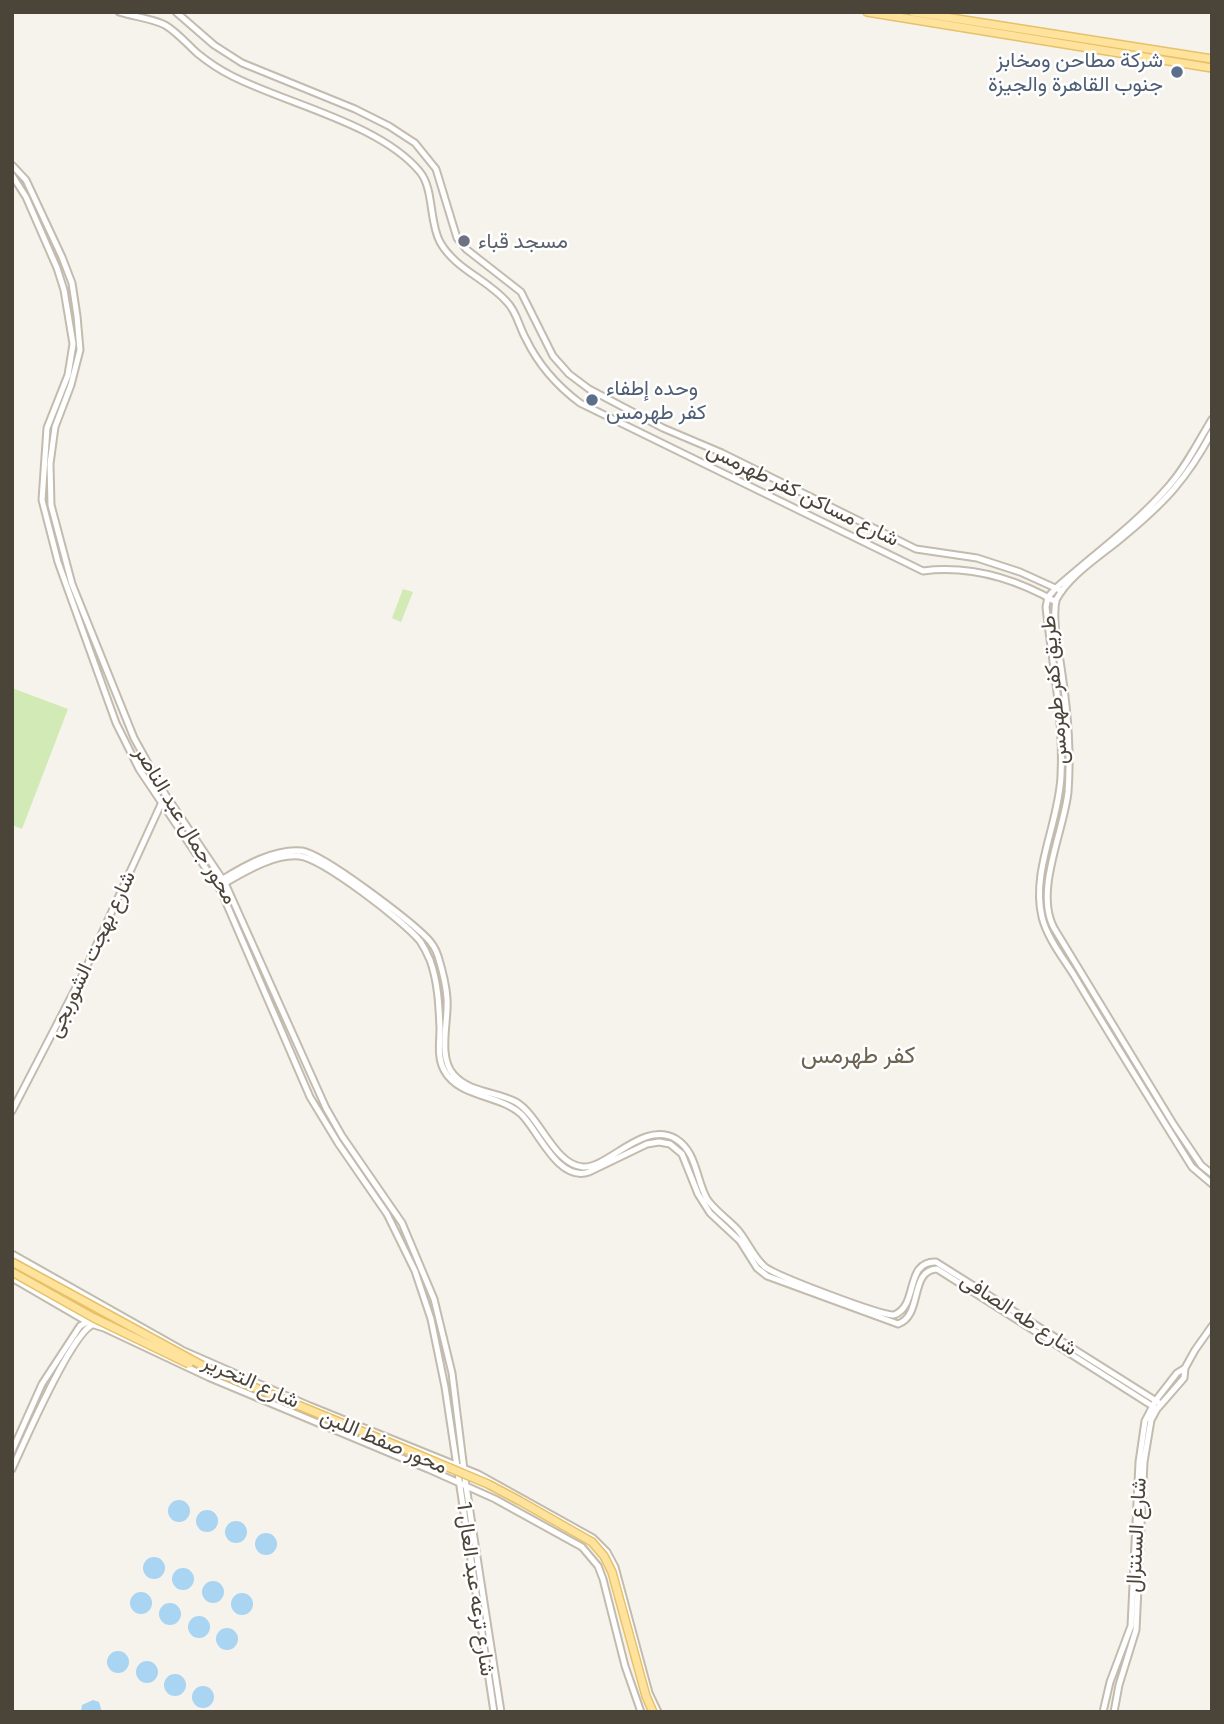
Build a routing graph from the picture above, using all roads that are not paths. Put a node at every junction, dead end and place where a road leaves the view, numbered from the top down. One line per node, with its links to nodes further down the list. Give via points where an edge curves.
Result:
1 (119, 12): 22 (street, via 163,24 225,72 399,152 425,181 435,230 444,249 507,301 540,365 580,403 922,571 971,570)
2 (176, 12): 20 (street, شارع مساكن كفر طهرمس, via 242,63 349,106 415,143 436,169 457,238 522,292 553,356 589,389 916,549 977,558)
3 (867, 12): 7 (main road)
4 (913, 12): 5 (main road)
5 (1146, 48): 6 (main road); 7 (main road, via 1150,53)
6 (1168, 52): 8 (main road); 9 (main road)
7 (1146, 58): 9 (main road)
8 (1212, 59)
9 (1168, 61): 10 (main road)
10 (1212, 68)
11 (12, 165): 13 (street, محور جمال عبد الناصر, via 26,180)
12 (12, 175): 14 (street, محور جمال عبد الناصر)
13 (56, 243): 14 (street); 24 (street, محور جمال عبد الناصر, via 72,283 80,350 53,435 51,505 72,584 134,738)
14 (48, 246): 25 (street, محور جمال عبد الناصر, via 63,282 73,344 68,375 47,428 42,500 58,562 116,723)
15 (1212, 419): 20 (street, طريق كفر طهرمس, via 1160,496)
16 (1212, 432): 17 (street, طريق كفر طهرمس)
17 (1209, 442): 18 (street, طريق كفر طهرمس)
18 (1204, 448): 19 (street); 21 (street, طريق كفر طهرمس, via 1166,499)
19 (1212, 450)
20 (1055, 587): 21 (street, شارع مساكن كفر طهرمس); 22 (street, طريق كفر طهرمس)
21 (1062, 591): 23 (street, طريق كفر طهرمس)
22 (1048, 597): 23 (street); 29 (street, طريق كفر طهرمس, via 1062,774 1040,883 1043,921 1192,1167)
23 (1056, 602): 28 (street, طريق كفر طهرمس, via 1070,757 1066,809 1049,882 1051,922 1174,1125)
24 (165, 794): 25 (street, شارع بهجت الشوربجى); 26 (street, محور جمال عبد الناصر)
25 (162, 803): 27 (street, شارع بهجت الشوربجى, via 85,970); 41 (street, محور جمال عبد الناصر, via 221,891 310,1097 387,1214 415,1271 439,1354)
26 (224, 881): 33 (street, via 292,856 306,857 346,880 406,928 430,960 439,997 439,1055 445,1073 461,1087 517,1111 549,1152 584,1174 653,1142 685,1152 698,1194 710,1213 740,1241 762,1272); 43 (street, محور جمال عبد الناصر, via 326,1108 402,1223 428,1280 452,1373)
27 (12, 1111)
28 (1212, 1174)
29 (1212, 1184)
30 (12, 1254): 34 (street, شارع التحرير)
31 (12, 1262): 52 (main road, محور صفط اللبن, bridge, via 207,1368 488,1484 585,1537 612,1572)
32 (12, 1274): 35 (main road, محور صفط اللبن, bridge); 35 (street, شارع التحرير)
33 (787, 1280): 37 (street, شارع طه الصافى, via 888,1315 898,1314 907,1303 919,1268 936,1262); 37 (street, شارع طه الصافى, via 895,1324 903,1323 912,1310 923,1275 937,1269)
34 (119, 1313): 35 (street, via 113,1323); 41 (street, شارع التحرير, via 199,1358)
35 (91, 1321): 38 (street); 44 (street, شارع التحرير, via 208,1377); 52 (main road, محور صفط اللبن, bridge, via 487,1487 584,1539 607,1565 644,1698)
36 (1212, 1326): 39 (street, شارع السنترال)
37 (1040, 1332): 39 (street, شارع طه الصافى)
38 (69, 1348): 40 (street, via 42,1384); 42 (street)
39 (1156, 1405): 47 (street, شارع السنترال, via 1145,1421 1139,1462)
40 (12, 1451)
41 (457, 1467): 43 (street, شارع التحرير); 44 (street, شارع ترعه عبد العال 1)
42 (12, 1469)
43 (464, 1469): 45 (street, شارع ترعه عبد العال 1); 52 (street, شارع التحرير, via 586,1532 604,1548 615,1567)
44 (459, 1483): 45 (street, شارع التحرير); 46 (street, شارع ترعه عبد العال 1)
45 (466, 1486): 46 (street, شارع ترعه عبد العال 1); 51 (street, شارع التحرير, via 589,1553 603,1579)
46 (481, 1600): 48 (street, شارع ترعه عبد العال 1)
47 (1132, 1637): 53 (street, شارع السنترال, via 1114,1670); 54 (street, شارع السنترال)
48 (489, 1656): 49 (street, شارع ترعه عبد العال 1); 50 (street, شارع ترعه عبد العال 1)
49 (494, 1712)
50 (501, 1712)
51 (640, 1712)
52 (654, 1712)
53 (1103, 1712)
54 (1114, 1712)

